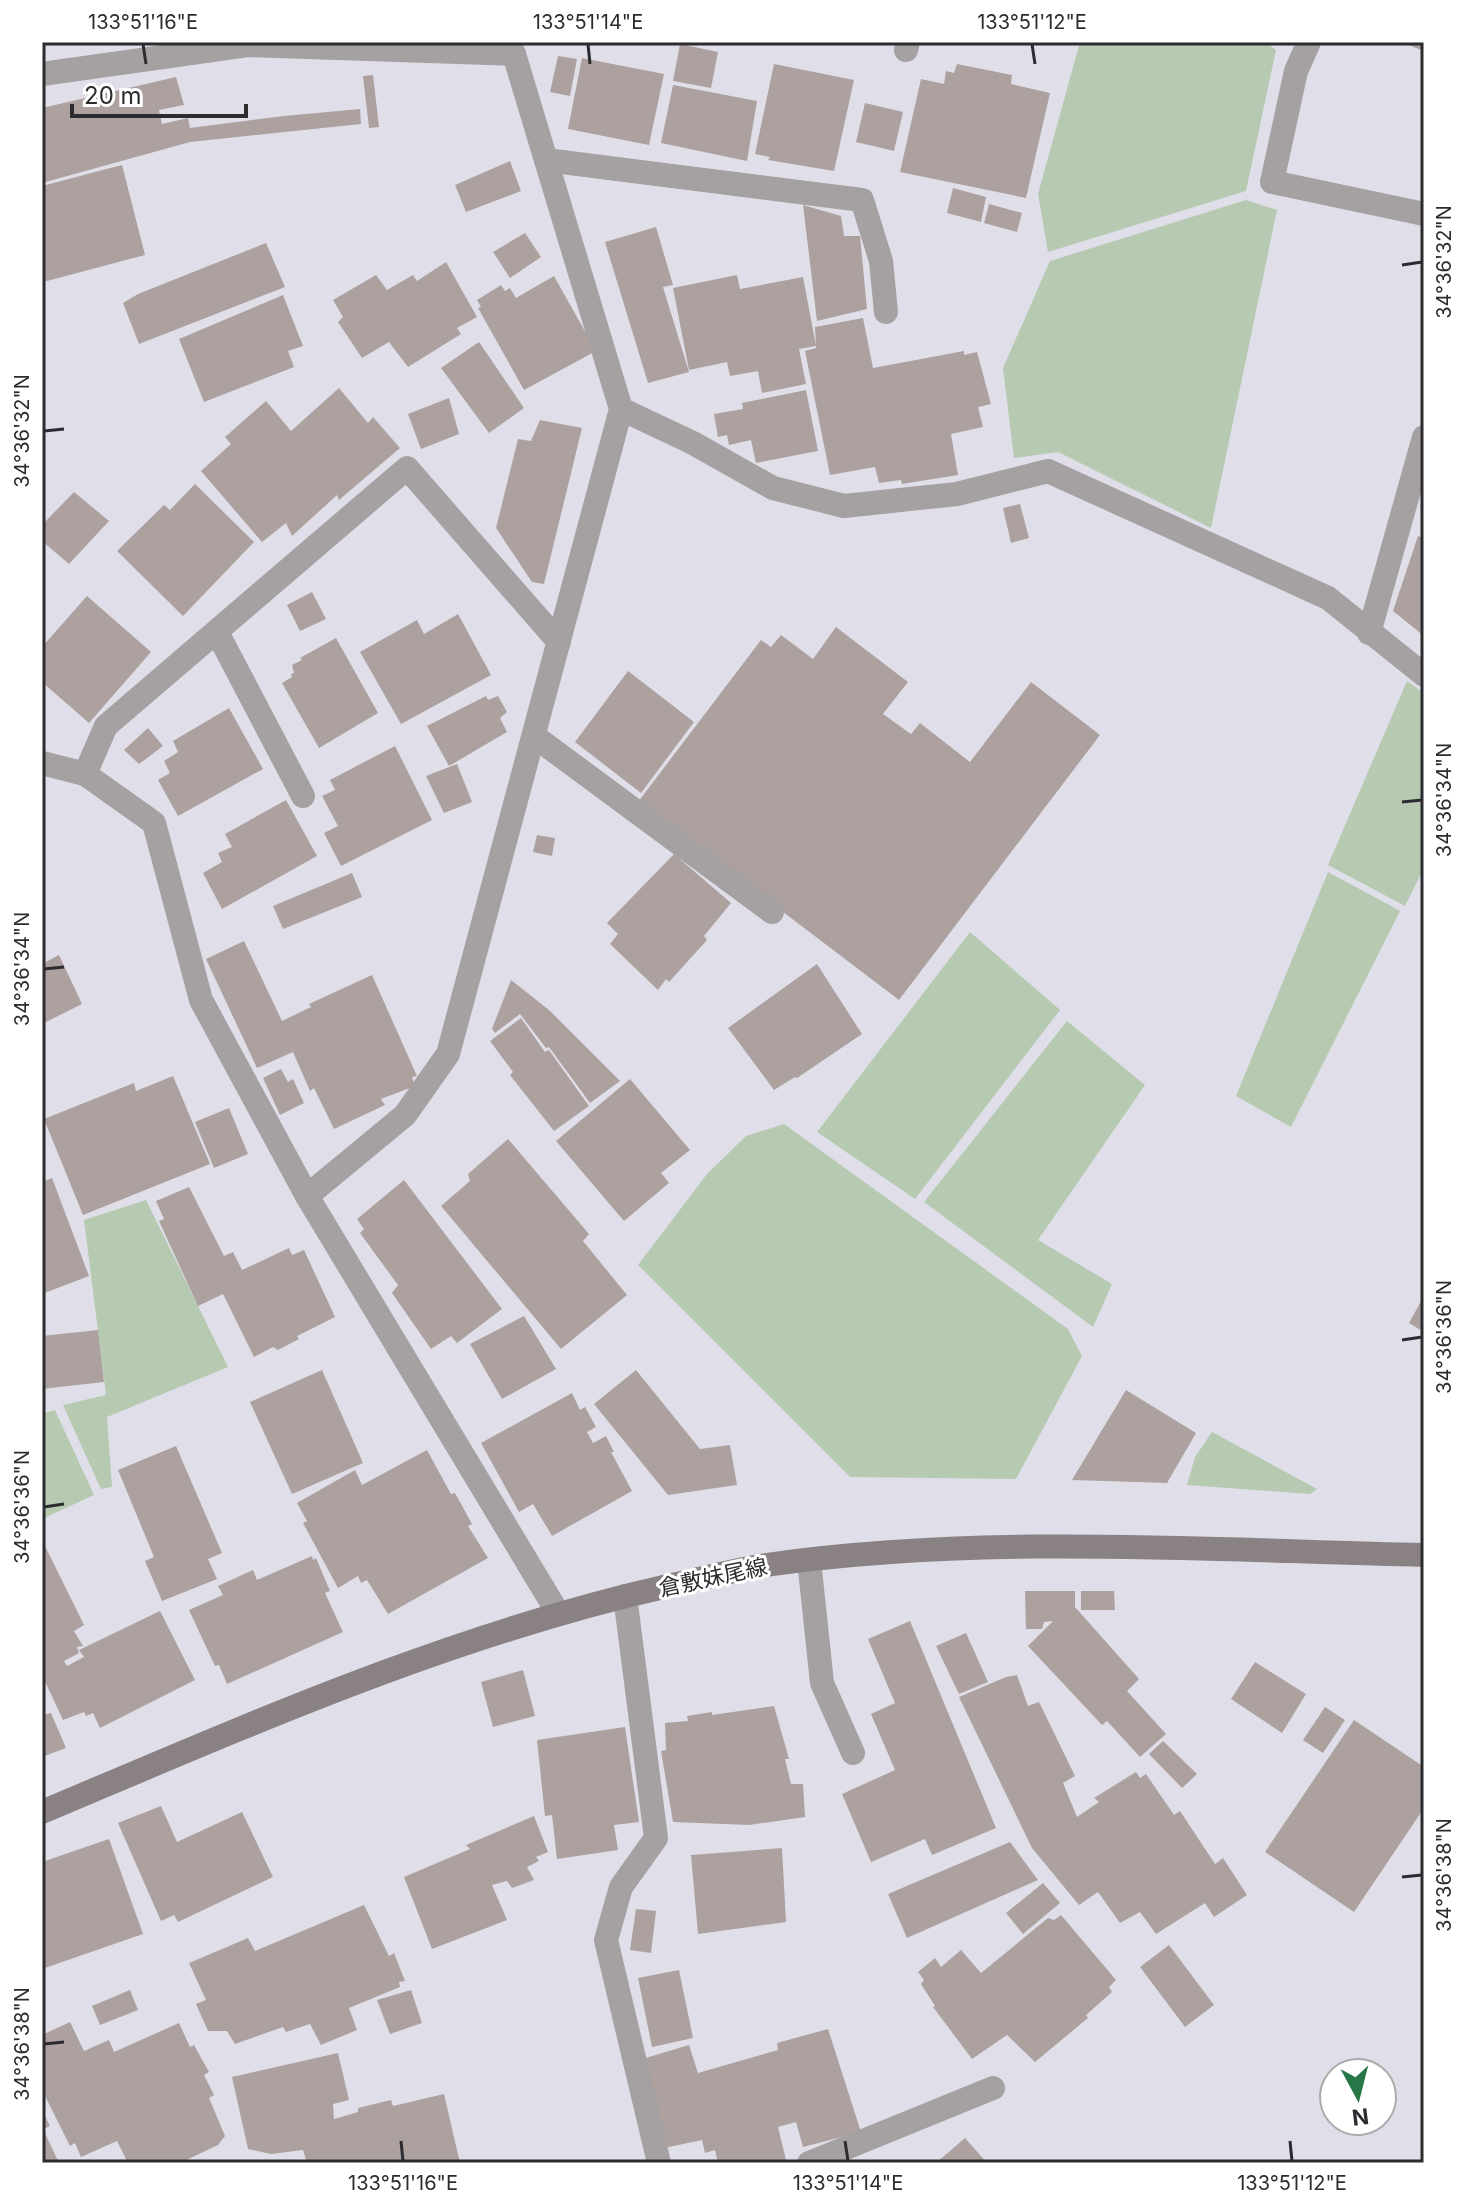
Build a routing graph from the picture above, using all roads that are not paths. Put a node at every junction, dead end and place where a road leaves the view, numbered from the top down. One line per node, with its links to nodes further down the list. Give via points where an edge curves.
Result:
1 (1309, 42): 5 (street, via 1296,71 1272,182)
2 (518, 48): 3 (street, via 248,45); 4 (street)
3 (42, 74)
4 (546, 160): 6 (street, via 862,200 881,261); 7 (street)
5 (1424, 214)
6 (886, 312)
7 (621, 409): 10 (street, via 773,488 844,506 957,494 1048,471 1328,598); 11 (street)
8 (1424, 437): 10 (street)
9 (217, 632): 11 (street, via 407,468); 15 (street, via 106,726); 16 (street)
10 (1369, 633): 12 (street)
11 (559, 642): 13 (street)
12 (1424, 675)
13 (534, 736): 17 (street); 18 (street, via 448,1054 405,1115)
14 (42, 763): 15 (street)
15 (85, 774): 18 (street, via 154,823 201,1000)
16 (303, 796)
17 (772, 912)
18 (307, 1196): 22 (street)
19 (1424, 1555): 20 (main road, 倉敷妹尾線, via 1048,1546 895,1550)
20 (809, 1560): 21 (main road, 倉敷妹尾線, via 762,1565); 23 (street, via 822,1683)
21 (625, 1596): 22 (main road, 倉敷妹尾線); 26 (street, via 656,1838 621,1887 606,1940)
22 (558, 1613): 24 (main road, 倉敷妹尾線, via 311,1698)
23 (853, 1753)
24 (42, 1812)
25 (993, 2088): 27 (street)
26 (659, 2163)
27 (809, 2163)

